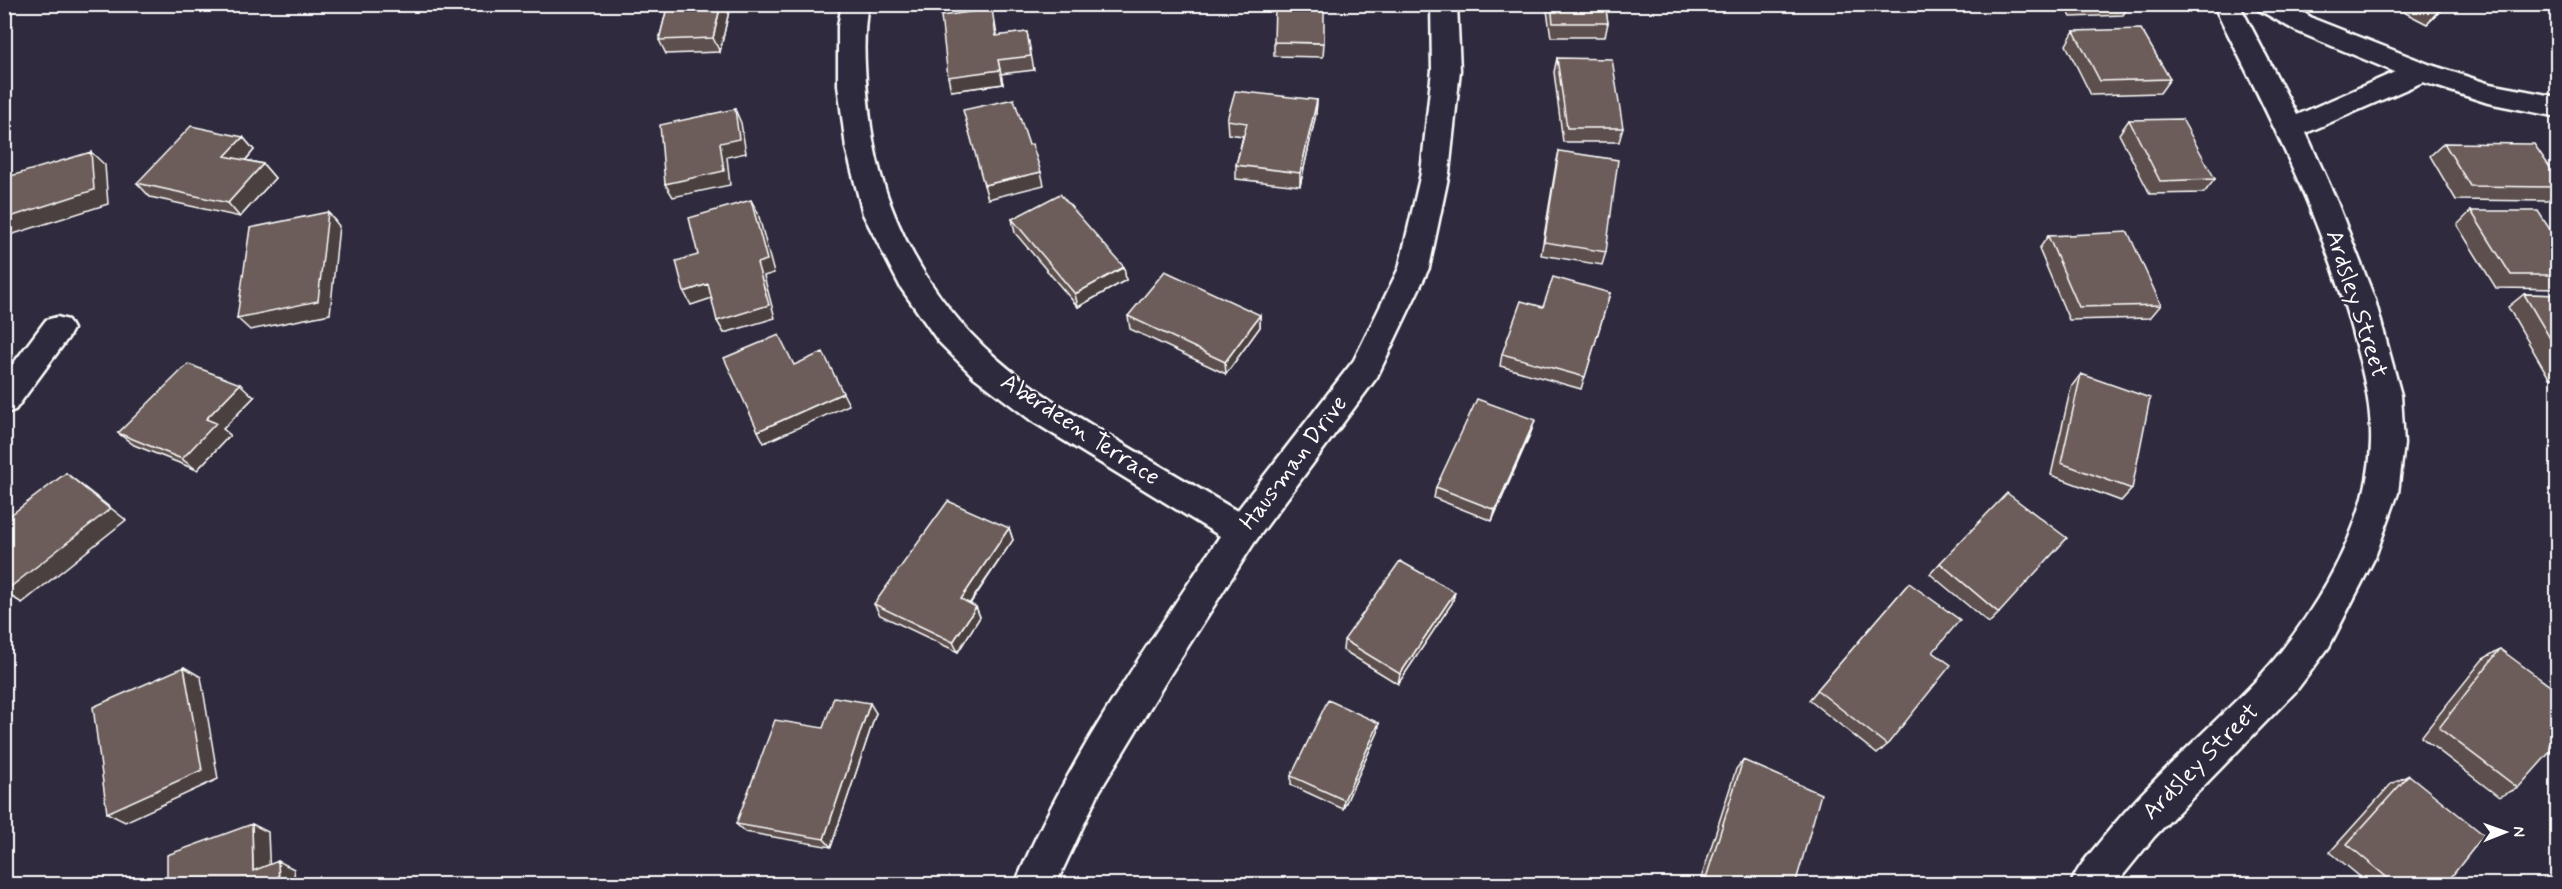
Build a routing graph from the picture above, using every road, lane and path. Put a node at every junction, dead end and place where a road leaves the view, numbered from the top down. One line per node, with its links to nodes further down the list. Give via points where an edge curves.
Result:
1 (855, 4): 10 (street, Aberdeen Terrace, via 851,26 852,85 860,148 878,214 912,280 949,332 985,368 1043,411)
2 (1444, 4): 10 (street, Hausman Drive, via 1446,70 1435,173 1414,268 1366,368)
3 (2226, 4): 7 (street, Ardsley Street)
4 (2268, 4): 5 (street, via 2305,25)
5 (2421, 72): 6 (street, via 2488,93); 7 (street)
6 (2558, 107)
7 (2290, 129): 12 (street, Ardsley Street, via 2360,300 2385,395 2388,444 2380,493 2358,557 2316,635 2283,679 2140,823)
8 (57, 329): 9 (street)
9 (4, 401)
10 (1242, 532): 11 (street, Hausman Drive, via 1086,779)
11 (1035, 885)
12 (2091, 885)

